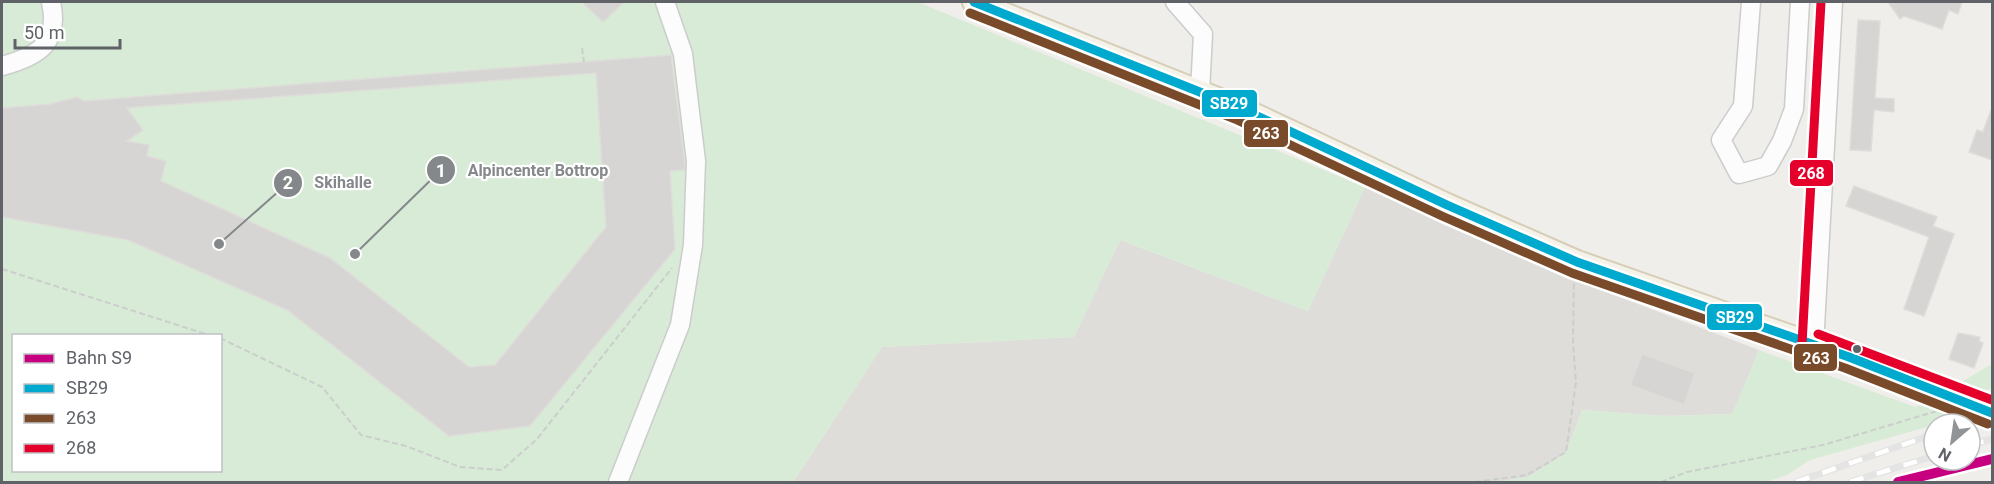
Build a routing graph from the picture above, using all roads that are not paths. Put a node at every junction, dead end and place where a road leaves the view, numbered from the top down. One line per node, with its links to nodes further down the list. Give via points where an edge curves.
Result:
1 (51, 2): 8 (street, via 55,28 43,47 23,60)
2 (665, 2): 12 (street, via 682,54 696,161 693,245 680,325)
3 (974, 2): 9 (main road)
4 (1175, 2): 9 (street, via 1203,34)
5 (1751, 2): 6 (street, via 1743,106 1721,140 1739,174 1768,166 1794,108)
6 (1800, 2)
7 (1833, 2): 10 (street)
8 (2, 66)
9 (1200, 92): 10 (main road, via 1577,262)
10 (1814, 345): 11 (main road)
11 (1988, 404)
12 (618, 483)

